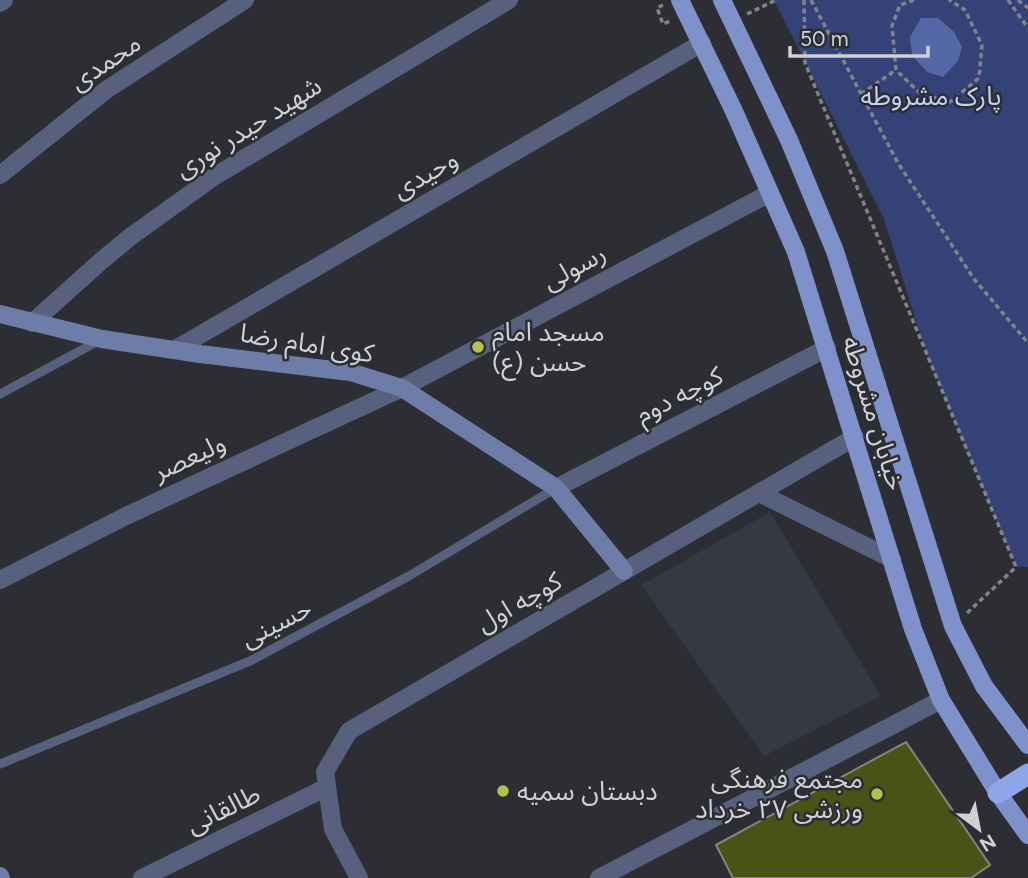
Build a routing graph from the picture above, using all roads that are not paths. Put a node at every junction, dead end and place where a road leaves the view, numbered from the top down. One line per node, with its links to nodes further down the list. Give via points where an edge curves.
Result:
1 (245, 0): 6 (street, محمدی, via 106,90)
2 (509, 0): 9 (street, شهید حیدر نوری, via 215,176 100,261)
3 (680, 0): 5 (main road, خیابان مشروطه)
4 (722, 0): 22 (main road, خیابان مشروطه, via 789,140 835,251 953,626 984,686)
5 (702, 43): 7 (main road, خیابان مشروطه); 12 (street, وحیدی)
6 (0, 175)
7 (770, 193): 11 (main road, خیابان مشروطه, via 796,252); 13 (street, رسولی)
8 (0, 314): 9 (street, کوی امام رضا)
9 (33, 323): 10 (street, کوی امام رضا)
10 (102, 340): 12 (street, کوی امام رضا); 14 (lane)
11 (827, 348): 15 (main road, خیابان مشروطه); 16 (street, کوچه دوم)
12 (174, 350): 13 (street, کوی امام رضا, via 350,372)
13 (402, 388): 16 (street, کوی امام رضا); 20 (street, ولیعصر)
14 (0, 394)
15 (855, 437): 17 (street, کوچه اول); 18 (main road, خیابان مشروطه)
16 (556, 488): 19 (street, کوی امام رضا); 23 (lane, حسینی, via 409,576 250,662)
17 (759, 493): 18 (street); 19 (street, کوچه اول)
18 (892, 559): 21 (main road, خیابان مشروطه)
19 (624, 571): 25 (street, کوچه اول, via 349,731 326,772)
20 (0, 580)
21 (941, 699): 26 (main road, خیابان مشروطه); 30 (street)
22 (1028, 745)
23 (0, 764)
24 (1028, 774): 26 (highway)
25 (327, 788): 28 (street, طالقانی); 29 (street, کوچه اول, via 333,829)
26 (998, 793): 27 (main road, خیابان مشروطه)
27 (1028, 835)
28 (142, 878)
29 (359, 878)
30 (599, 878)

